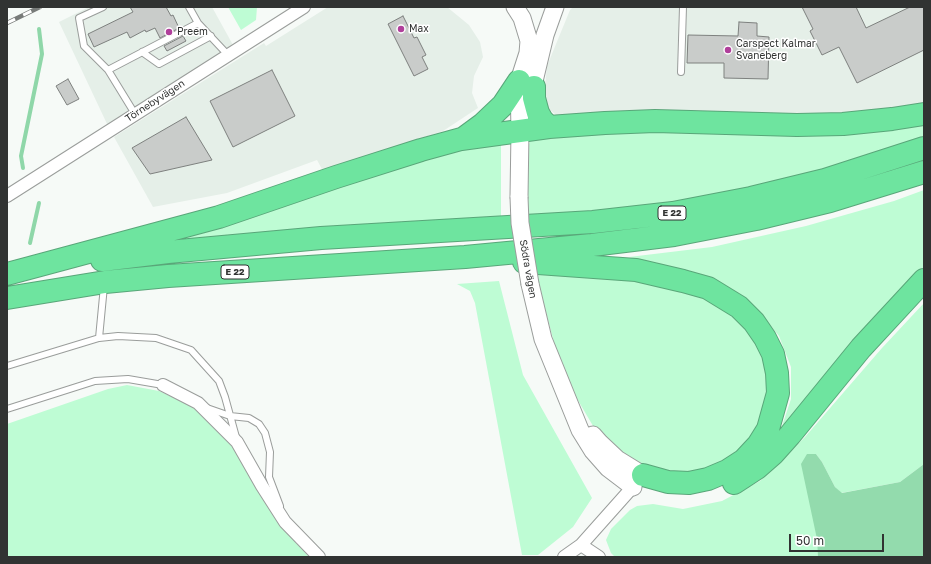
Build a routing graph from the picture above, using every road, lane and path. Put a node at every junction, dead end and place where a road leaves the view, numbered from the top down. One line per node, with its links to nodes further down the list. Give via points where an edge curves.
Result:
1 (103, 7): 11 (lane, via 79,18 84,46)
2 (189, 7): 7 (lane)
3 (304, 7): 10 (street, Törnebyvägen)
4 (515, 7): 13 (main road, Södra vägen, via 522,18 529,41)
5 (555, 7): 13 (main road, Södra vägen)
6 (683, 7): 12 (lane)
7 (198, 23): 8 (lane); 9 (lane)
8 (211, 36): 9 (lane, via 158,64); 10 (lane)
9 (142, 52): 11 (lane)
10 (228, 55): 14 (street, Törnebyvägen)
11 (108, 70): 14 (lane)
12 (681, 72)
13 (526, 84): 16 (highway, via 542,120); 17 (main road, Södra vägen); 18 (highway, via 483,124)
14 (135, 114): 21 (street, Törnebyvägen)
15 (924, 114): 16 (highway, via 843,124 655,121)
16 (549, 127): 17 (highway)
17 (520, 131): 18 (highway); 34 (main road, Södra vägen, bridge, via 520,223 530,284 544,339 580,430 593,450 608,468)
18 (461, 139): 23 (highway, via 364,168 220,217)
19 (924, 148): 23 (highway, E 22, via 825,180 673,213 593,222 321,238 168,252)
20 (924, 172): 22 (highway, E 22, via 830,201 756,220 674,235)
21 (7, 196)
22 (464, 257): 25 (highway, E 22); 34 (highway, via 636,270 708,288 739,307 754,322 773,354 778,393 768,430 758,445 744,460 708,479 689,483)
23 (7, 274)
24 (924, 280): 34 (highway, via 861,348 790,435 741,480 726,488 689,497 650,493)
25 (105, 282): 26 (highway, E 22); 27 (lane)
26 (7, 298)
27 (99, 338): 28 (lane); 32 (lane, via 156,338 191,350 218,380)
28 (7, 366)
29 (163, 385): 30 (street); 31 (lane, via 128,378 95,381)
30 (198, 403): 32 (lane); 33 (street)
31 (7, 408)
32 (230, 416): 33 (lane); 35 (lane, via 249,418 259,424 266,433 270,452 269,477)
33 (237, 442): 35 (street)
34 (638, 481): 36 (street)
35 (285, 522): 37 (street)
36 (581, 544): 38 (street); 39 (street)
37 (319, 557)
38 (564, 557)
39 (599, 557)

